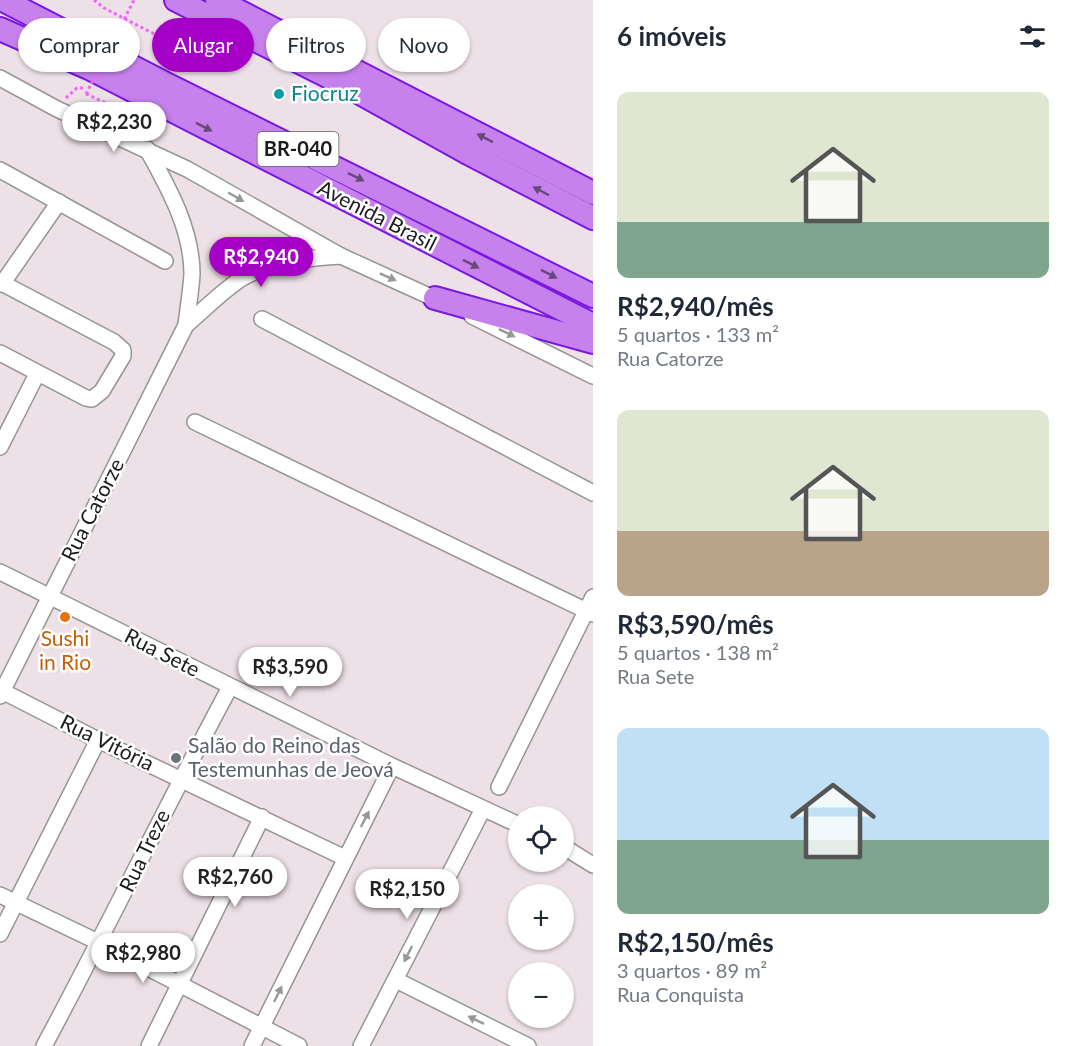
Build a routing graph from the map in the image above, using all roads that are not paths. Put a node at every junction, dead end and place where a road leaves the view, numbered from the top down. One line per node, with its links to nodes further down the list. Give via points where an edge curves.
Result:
1 (3, 0): 14 (highway, Avenida Brasil / BR-040, one-way to 14)
2 (176, 0): 10 (highway, one-way to 2, via 350,87)
3 (217, 0): 8 (highway, one-way to 3)
4 (0, 29): 18 (highway, Avenida Brasil, one-way to 18, via 89,68)
5 (0, 78): 6 (street, via 57,109)
6 (147, 149): 11 (street, one-way to 11); 17 (street, Rua Catorze, via 171,193 188,247 192,274)
7 (0, 170): 9 (street)
8 (593, 193)
9 (59, 202): 12 (street); 13 (street)
10 (593, 218)
11 (341, 256): 15 (street, one-way to 15); 17 (street, Rua Catorze, via 269,266 243,278)
12 (165, 261)
13 (1, 283): 21 (street, via 123,350 102,391 92,399)
14 (593, 296)
15 (435, 298): 19 (highway); 22 (street, one-way to 22)
16 (262, 319): 25 (street)
17 (186, 325): 27 (street, Rua Catorze)
18 (593, 325)
19 (593, 342)
20 (0, 353): 21 (street)
21 (37, 374): 24 (street)
22 (593, 376)
23 (195, 422): 28 (street)
24 (0, 447)
25 (593, 493)
26 (0, 572): 27 (street, Rua Sete)
27 (49, 597): 29 (street, Rua Sete); 30 (street, Rua Catorze)
28 (591, 607): 34 (street)
29 (230, 687): 32 (street, Rua Sete); 33 (street, Rua Treze)
30 (1, 692): 31 (street, Rua Vitória)
31 (98, 740): 33 (street, Rua Vitória); 42 (street)
32 (392, 766): 35 (street, Rua Sete); 39 (street, one-way to 32)
33 (181, 779): 36 (street, Rua Vitória); 44 (street, Rua Treze)
34 (499, 787)
35 (483, 808): 37 (street, Rua Sete); 45 (street, one-way to 45)
36 (262, 817): 39 (street, Rua Vitória); 46 (street)
37 (508, 820)
38 (574, 853): 40 (street)
39 (345, 858): 47 (street, one-way to 39)
40 (593, 865)
41 (0, 895): 42 (street)
42 (17, 903): 43 (street); 44 (street)
43 (0, 934)
44 (100, 943): 46 (street); 48 (street, Rua Treze)
45 (396, 980): 52 (street); 53 (street, one-way to 45)
46 (179, 984): 47 (street); 49 (street)
47 (261, 1027): 50 (street); 51 (street)
48 (44, 1046)
49 (149, 1046)
50 (252, 1046)
51 (299, 1046)
52 (361, 1046)
53 (528, 1046)

